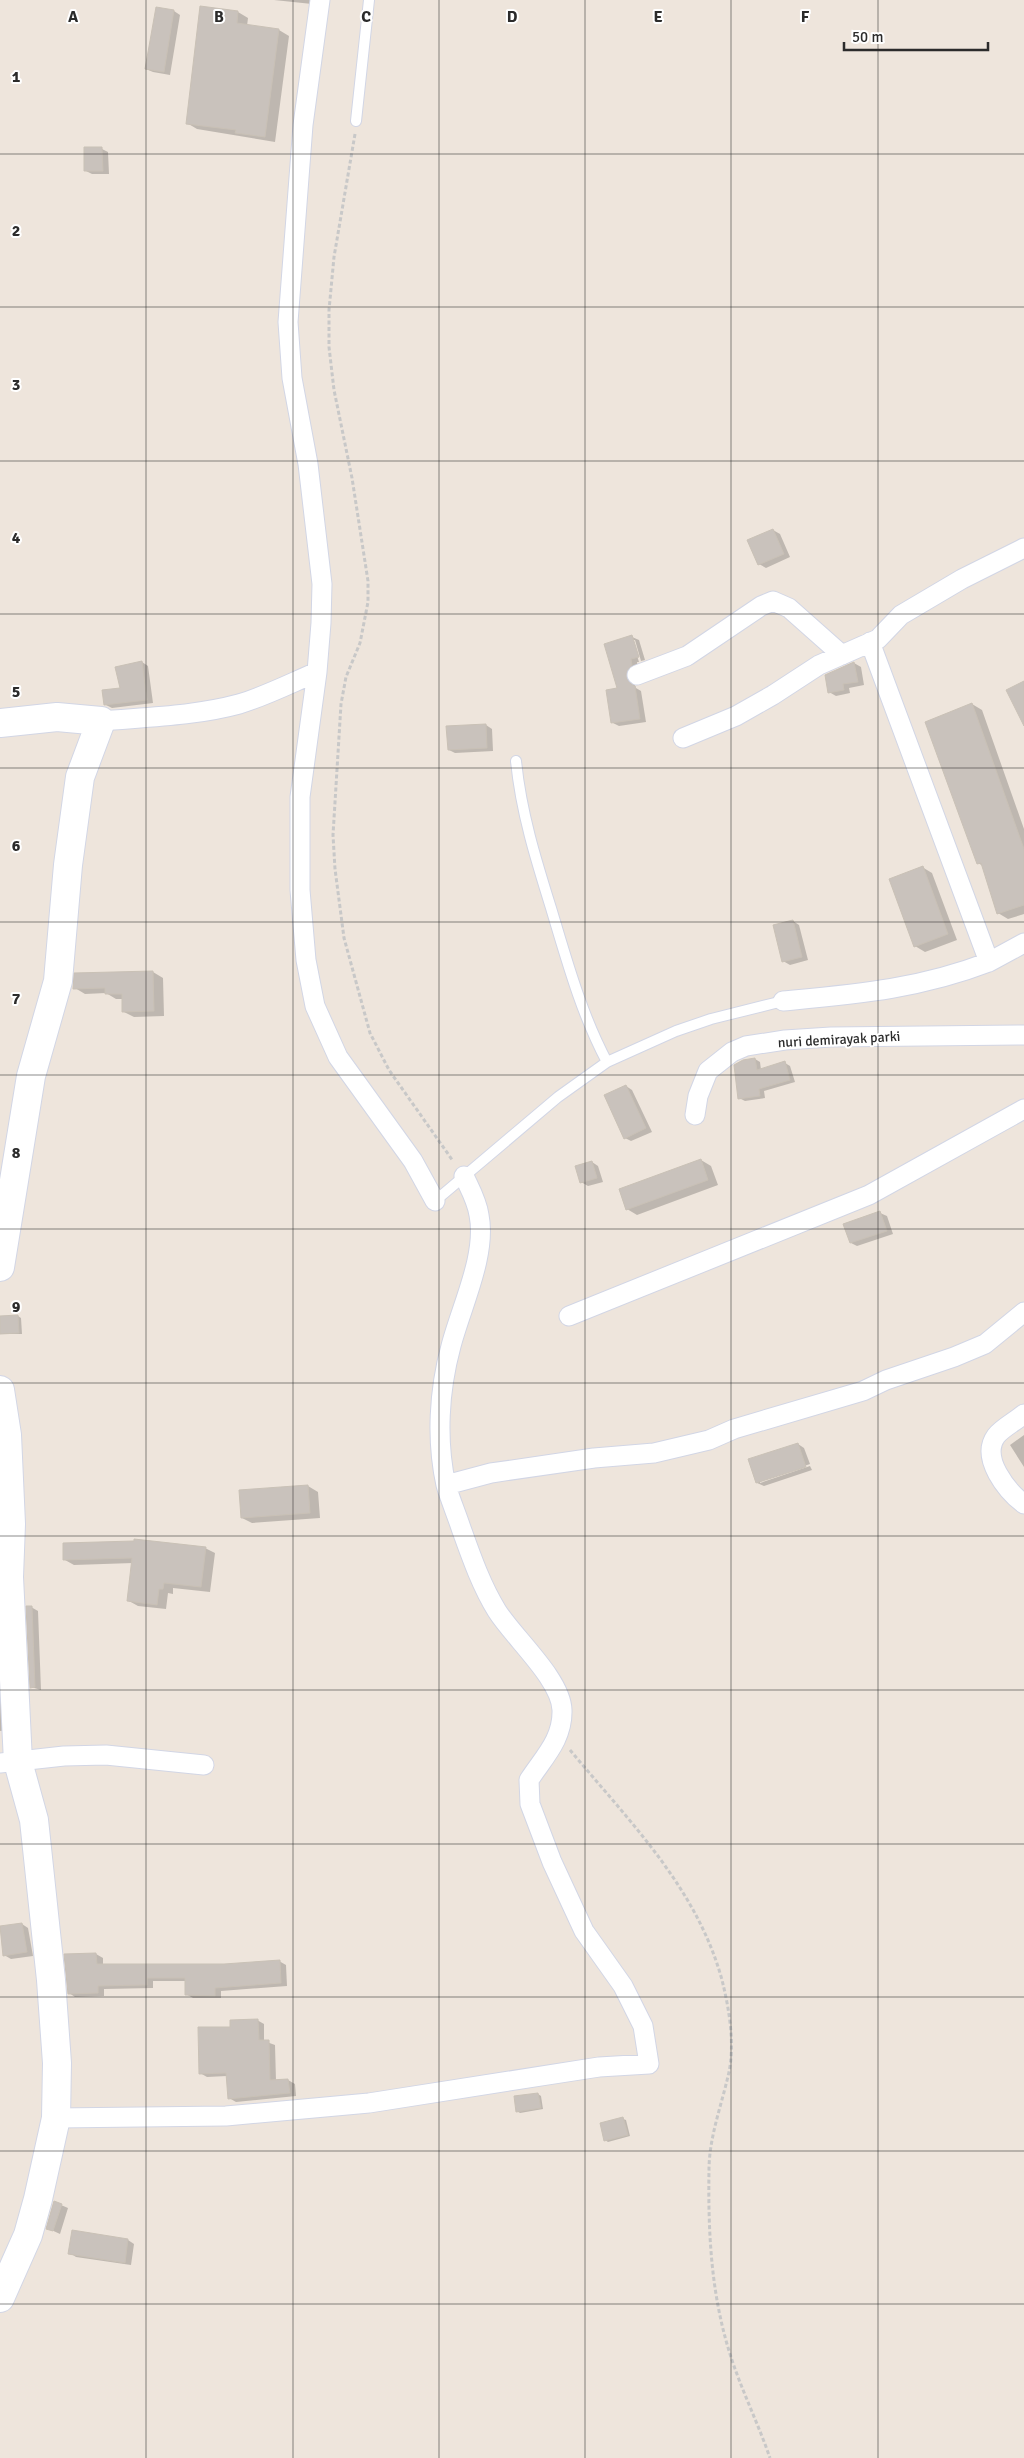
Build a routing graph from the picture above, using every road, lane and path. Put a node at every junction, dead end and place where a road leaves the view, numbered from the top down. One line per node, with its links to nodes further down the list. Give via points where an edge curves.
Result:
1 (320, 0): 7 (street, via 303,125 288,322 292,378 319,550 321,623)
2 (369, 0): 3 (lane)
3 (356, 121): 20 (path, via 328,310 334,390 368,581 365,623 346,677 341,704 333,835 338,904 351,970 370,1033 390,1070)
4 (1024, 548): 5 (street, via 962,579 902,615 878,639)
5 (870, 642): 6 (street); 14 (street)
6 (842, 655): 8 (street, via 789,608 773,601 688,656); 11 (street, via 819,665 736,716)
7 (317, 672): 9 (street, via 238,704); 21 (street, via 300,797 300,890 306,960 315,1006 338,1057 413,1161)
8 (637, 675)
9 (101, 721): 10 (street, via 57,718); 22 (street, via 80,778 68,865 58,981 31,1076)
10 (0, 722)
11 (683, 738)
12 (516, 761): 17 (lane, via 523,808 558,932 585,1017)
13 (1024, 943): 14 (street)
14 (989, 962): 15 (street, via 909,987)
15 (783, 1001): 17 (lane, via 676,1031)
16 (1024, 1035): 19 (street, nuri demirayak parki, via 832,1037 746,1046 732,1052 708,1071 698,1096)
17 (606, 1062): 20 (lane, via 558,1097)
18 (1024, 1109): 24 (street, via 869,1195)
19 (696, 1116)
20 (464, 1176): 21 (lane); 27 (street, via 480,1216 480,1240 442,1388 440,1427)
21 (435, 1201)
22 (0, 1267)
23 (1024, 1312): 27 (street, via 985,1344 954,1357 863,1391 734,1429 709,1440 654,1453 491,1473)
24 (569, 1316)
25 (0, 1390): 30 (street, via 7,1435 11,1524)
26 (1024, 1414): 28 (street, via 996,1436 990,1452 994,1467 1010,1491)
27 (446, 1485): 29 (street, via 481,1582 496,1610 558,1691 562,1708)
28 (1024, 1504)
29 (558, 1736): 32 (street, via 528,1780 530,1804 584,1931 623,1986 642,2026 649,2064 599,2067 312,2108 179,2118); 34 (path, via 682,1888 706,1934 721,1979 730,2046 729,2070 709,2168 712,2271 730,2355)
30 (9, 1762): 31 (street, via 106,1755); 32 (street, via 34,1820 57,2063)
31 (204, 1765)
32 (56, 2118): 33 (street, via 28,2235)
33 (0, 2298)
34 (770, 2458)

